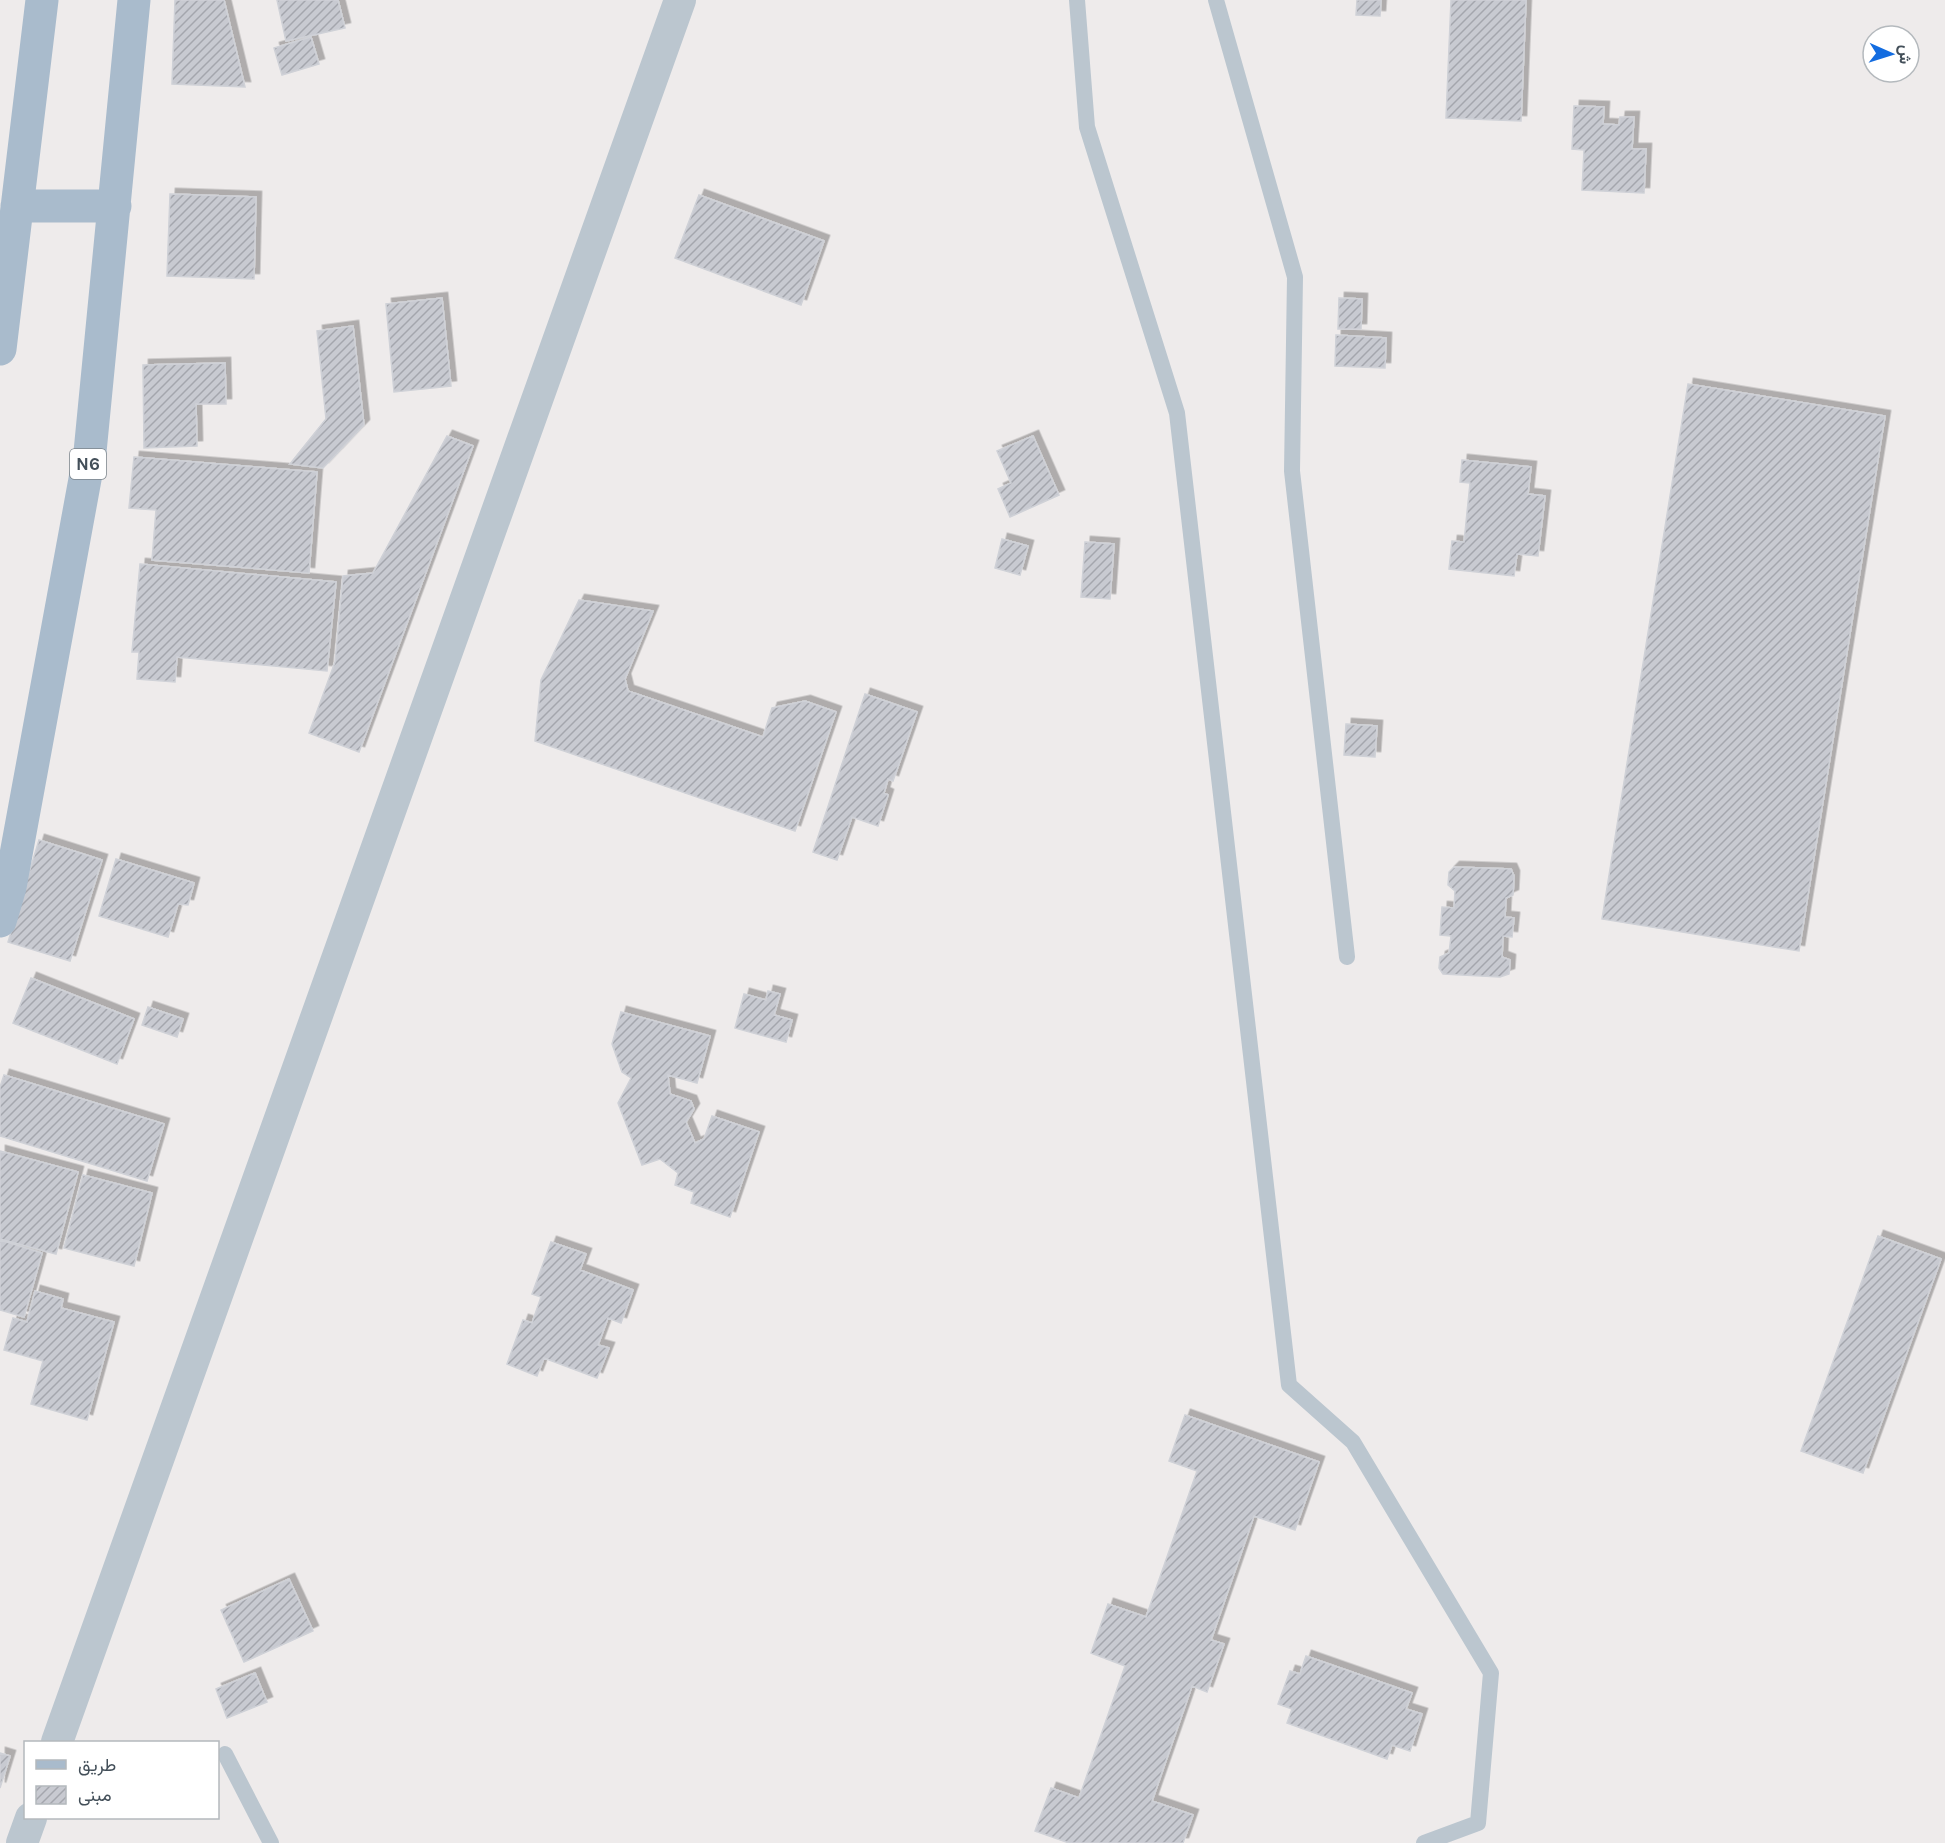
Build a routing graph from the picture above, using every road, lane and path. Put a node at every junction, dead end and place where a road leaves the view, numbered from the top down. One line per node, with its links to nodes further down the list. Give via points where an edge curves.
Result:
1 (42, 0): 6 (main road)
2 (134, 0): 7 (main road, N6)
3 (680, 0): 11 (street)
4 (1077, 0): 16 (lane, via 1087,126 1178,413 1290,1385 1353,1442 1491,1673 1478,1823)
5 (1216, 0): 10 (lane, via 1295,277 1292,471)
6 (17, 206): 7 (main road); 8 (main road)
7 (115, 206): 9 (main road, N6, via 90,452 10,887)
8 (0, 349)
9 (0, 921)
10 (1347, 957)
11 (58, 1741)
12 (225, 1754): 15 (lane)
13 (31, 1819): 14 (street)
14 (22, 1843)
15 (271, 1843)
16 (1424, 1843)

